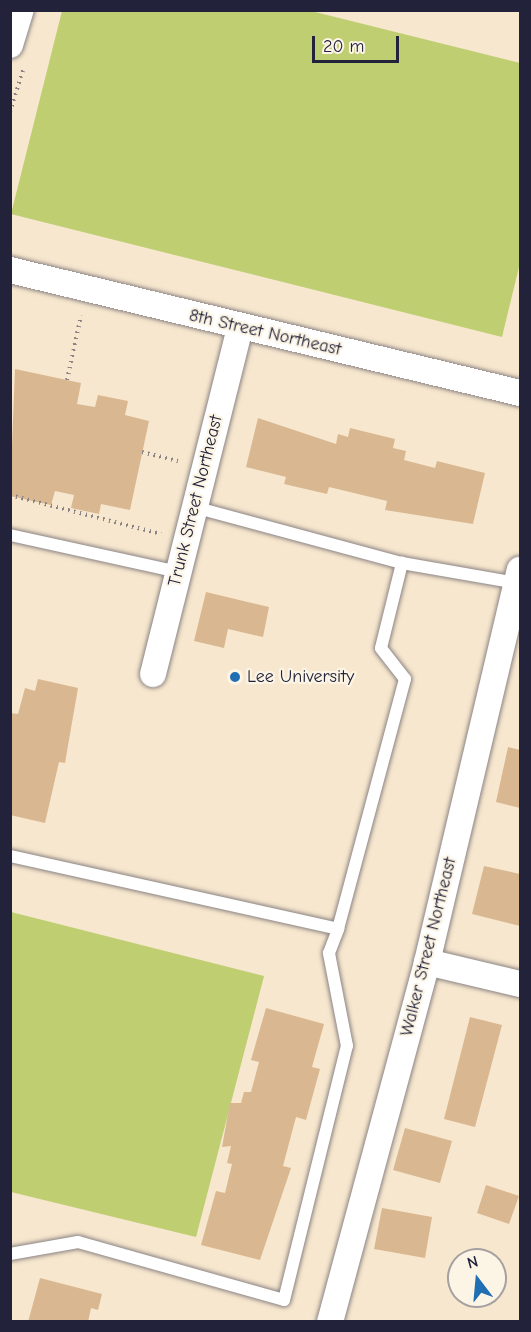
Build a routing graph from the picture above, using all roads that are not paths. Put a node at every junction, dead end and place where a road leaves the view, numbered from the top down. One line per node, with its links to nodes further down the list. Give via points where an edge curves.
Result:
1 (21, 10): 2 (street)
2 (10, 45)
3 (10, 270): 4 (street, 8th Street Northeast)
4 (240, 328): 5 (street, 8th Street Northeast); 6 (street, Trunk Street Northeast)
5 (520, 393)
6 (194, 507): 8 (lane); 9 (street, Trunk Street Northeast)
7 (10, 535): 9 (lane)
8 (402, 563): 10 (lane); 13 (lane, via 381,648 405,679)
9 (178, 572): 11 (street, Trunk Street Northeast)
10 (519, 577): 14 (street, Walker Street Northeast)
11 (153, 674)
12 (10, 856): 13 (lane)
13 (338, 929): 16 (lane, via 329,953 347,1046 284,1300 78,1242)
14 (427, 962): 15 (street); 17 (street, Walker Street Northeast)
15 (520, 984)
16 (10, 1254)
17 (330, 1322)

